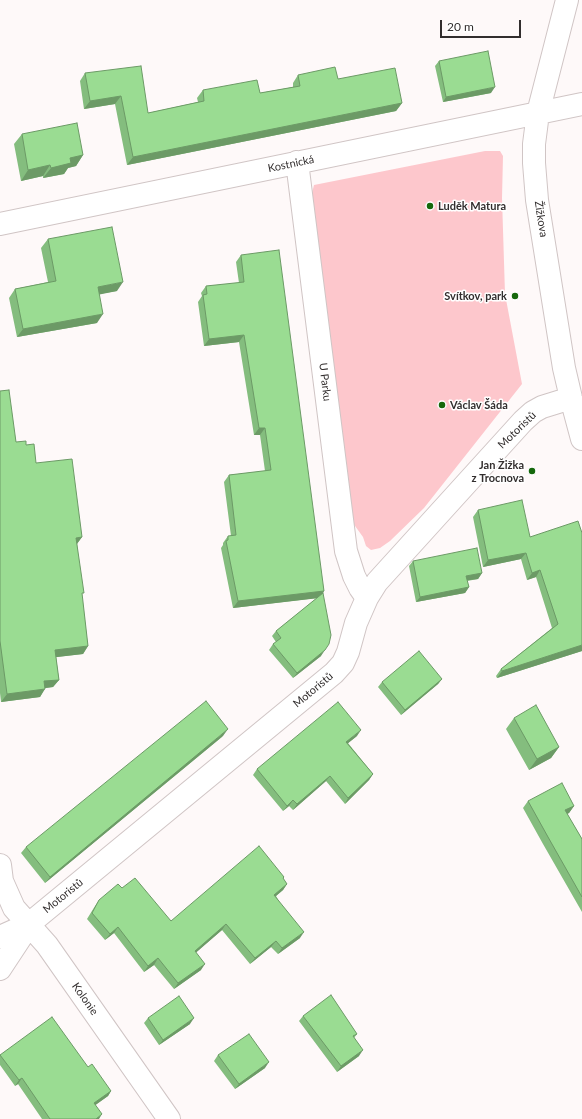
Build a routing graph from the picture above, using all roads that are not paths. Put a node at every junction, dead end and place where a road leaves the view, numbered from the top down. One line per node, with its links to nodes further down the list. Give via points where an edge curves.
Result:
1 (567, 0): 3 (street, Žižkova)
2 (582, 104): 3 (street, Kostnická)
3 (538, 113): 4 (street, Kostnická); 6 (street, Žižkova, via 534,144 537,200)
4 (297, 162): 5 (street, Kostnická); 8 (street, U Parku, via 346,551 354,576)
5 (0, 224)
6 (571, 398): 7 (street, Žižkova); 8 (street, Motoristů, via 542,407 523,421 397,559)
7 (582, 439)
8 (367, 598): 10 (street, Motoristů, via 356,623 348,652 334,673)
9 (0, 865): 10 (street, Kolonie, via 7,895 14,908)
10 (29, 924): 11 (street, Motoristů); 12 (street); 13 (street, Kolonie, via 47,945)
11 (0, 937)
12 (0, 968)
13 (169, 1119)

